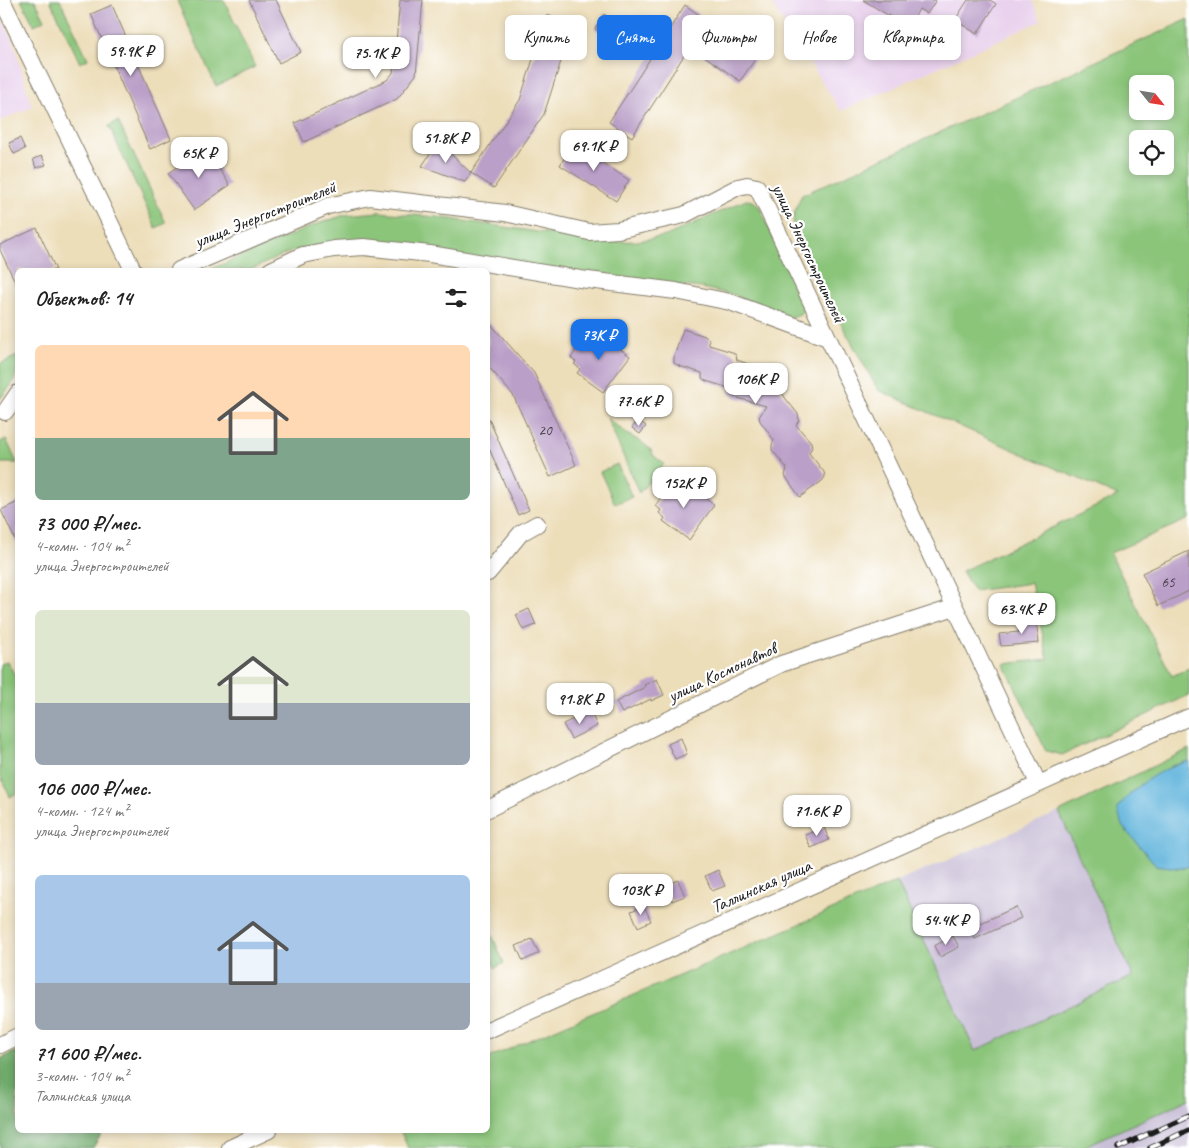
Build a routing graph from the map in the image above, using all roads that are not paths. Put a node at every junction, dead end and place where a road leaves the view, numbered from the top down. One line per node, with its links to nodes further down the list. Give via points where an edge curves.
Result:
1 (2, 0): 2 (street)
2 (131, 268)
3 (184, 268): 5 (street, улица Энергостроителей, via 328,206 370,197 505,213 590,232 618,230 684,215 747,185 757,187)
4 (275, 268): 6 (street, улица Энергостроителей, via 303,255 334,249 364,247 430,254 676,291 730,302)
5 (810, 300): 6 (street, via 809,314); 7 (street, улица Энергостроителей)
6 (791, 325): 7 (street, улица Энергостроителей)
7 (828, 338): 12 (street)
8 (15, 399): 9 (street)
9 (8, 410)
10 (538, 524): 11 (street, via 521,533)
11 (490, 571)
12 (955, 607): 14 (street); 15 (street, улица Космонавтов, via 781,664)
13 (1189, 716): 14 (street, Таллинская улица)
14 (1038, 783): 16 (street, Таллинская улица)
15 (490, 808)
16 (490, 1029)
17 (15, 1037): 18 (street)
18 (0, 1044)
19 (262, 1133): 20 (street)
20 (230, 1148)

